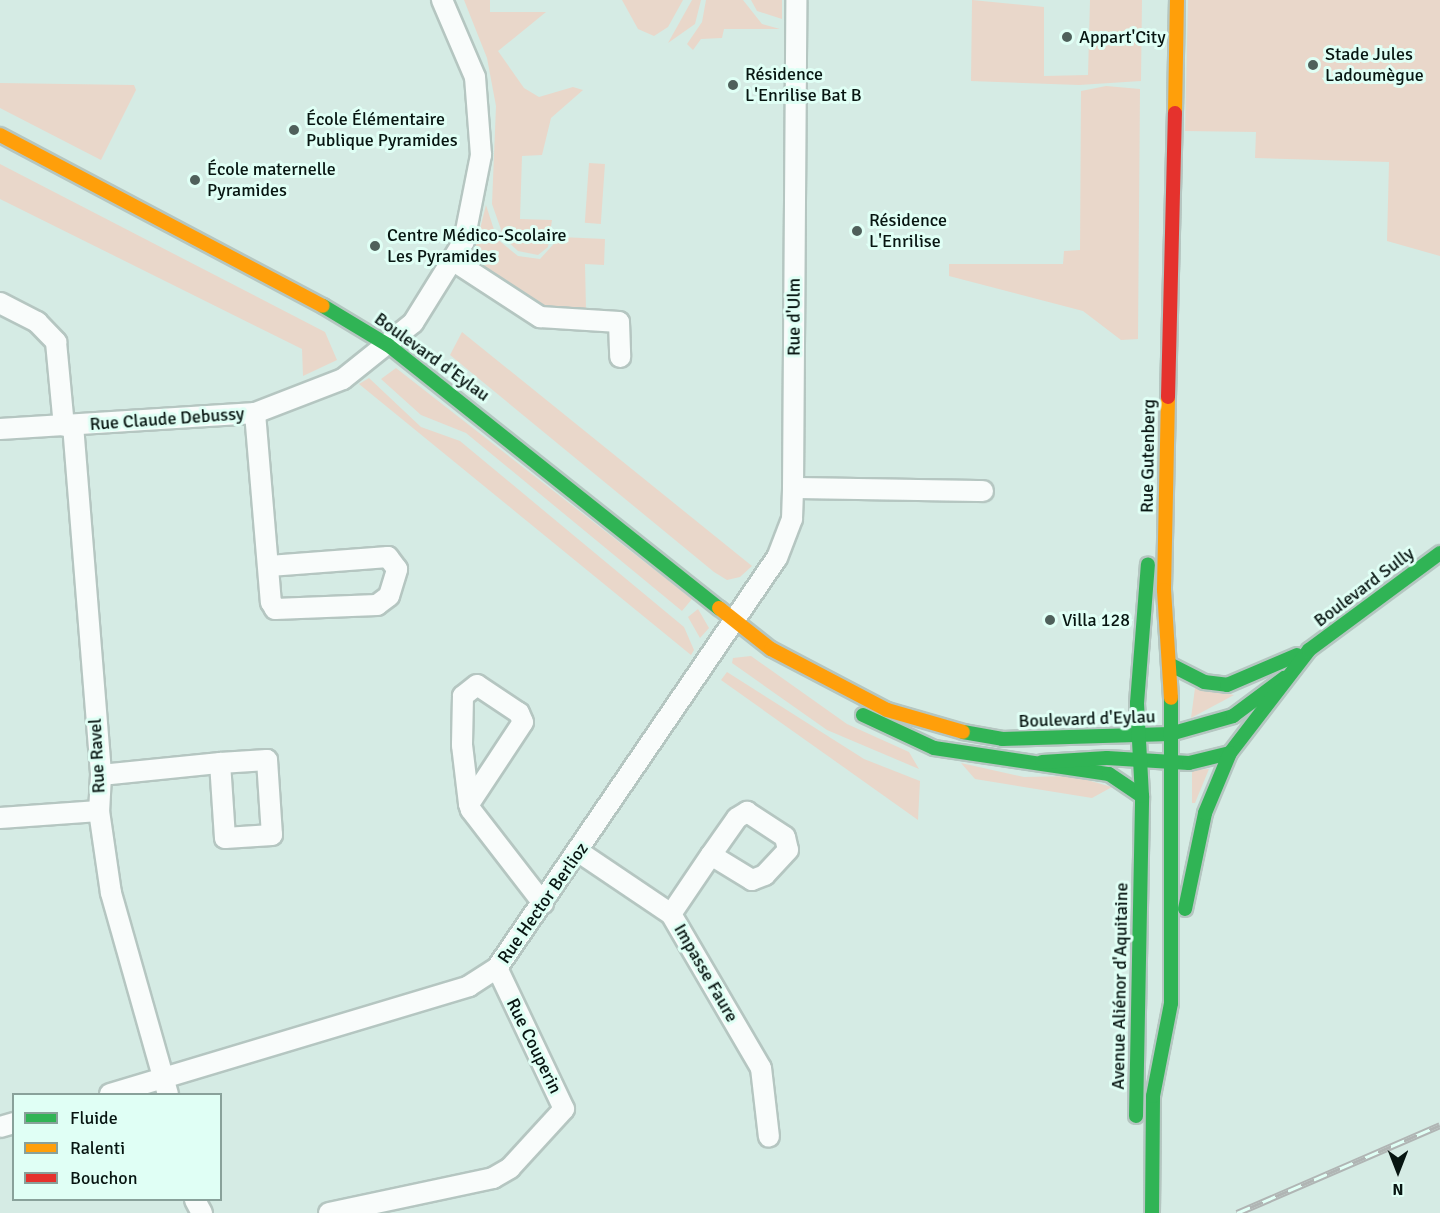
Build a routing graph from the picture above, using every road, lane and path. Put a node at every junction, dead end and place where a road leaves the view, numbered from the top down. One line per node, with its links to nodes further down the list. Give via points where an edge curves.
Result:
1 (442, 0): 5 (street, Rue Claude Debussy, via 475,77 480,116 476,197)
2 (796, 0): 13 (street, Rue d'Ulm)
3 (1177, 0): 20 (main road, Rue Gutenberg, via 1164,590)
4 (0, 135): 8 (main road, Boulevard d'Eylau, via 263,271)
5 (454, 261): 8 (street, Rue Claude Debussy, via 413,322); 9 (street, via 540,317 619,322)
6 (1154, 298): 17 (main road, Rue Gutenberg)
7 (0, 303): 11 (street, Rue Ravel, via 37,322 56,342)
8 (388, 345): 10 (street, Rue Claude Debussy, via 343,379); 18 (main road, Boulevard d'Eylau)
9 (620, 357)
10 (255, 413): 11 (street, Rue Claude Debussy); 16 (street)
11 (69, 425): 12 (street, Rue Claude Debussy); 31 (street, Rue Ravel)
12 (0, 429)
13 (793, 488): 14 (street); 18 (street, Rue d'Ulm, via 792,519 777,558)
14 (983, 491)
15 (1440, 553): 19 (main road, Boulevard Sully)
16 (268, 567): 16 (street, via 271,603 283,611 384,603 396,569 388,557)
17 (1145, 617): 23 (main road, Rue Gutenberg, via 1138,658); 24 (main road, Rue Gutenberg, via 1155,662)
18 (736, 619): 21 (main road, Boulevard d'Eylau); 36 (street, Rue Hector Berlioz)
19 (1309, 650): 20 (main road, Boulevard Sully, via 1227,685 1204,682); 22 (main road, Boulevard Sully)
20 (1172, 665): 25 (main road, Rue Gutenberg)
21 (803, 670): 23 (main road, Boulevard d'Eylau, via 886,710 983,737 1071,741); 28 (main road, Boulevard d'Eylau, via 836,700 896,733 934,748)
22 (1284, 678): 25 (main road, Boulevard Sully, via 1233,716); 26 (main road, Boulevard Sully)
23 (1141, 734): 24 (main road, Boulevard d'Eylau); 27 (main road, Rue Gutenberg)
24 (1156, 734): 25 (main road, Boulevard d'Eylau); 29 (main road, Rue Gutenberg)
25 (1170, 734): 29 (main road, Rue Gutenberg)
26 (1230, 753): 29 (main road); 41 (main road, Avenue Aliénor d'Aquitaine, via 1199,836 1185,905 1181,986)
27 (1149, 760): 28 (main road, Boulevard d'Eylau); 29 (main road, Boulevard d'Eylau); 32 (main road, Avenue Aliénor d'Aquitaine); 42 (main road, Avenue Aliénor d'Aquitaine)
28 (1042, 762): 32 (main road, Boulevard d'Eylau, via 1109,774)
29 (1172, 762): 41 (main road, Avenue Aliénor d'Aquitaine)
30 (220, 763): 30 (street, via 225,838 272,836 267,760); 31 (street)
31 (101, 775): 34 (street, Rue Ravel)
32 (1142, 796): 45 (main road, Avenue Aliénor d'Aquitaine)
33 (469, 804): 33 (street, via 524,722 519,712 477,685 463,696); 38 (street, via 478,825)
34 (99, 811): 35 (street); 43 (street, Rue Ravel, via 111,893)
35 (0, 818)
36 (579, 852): 38 (street, Rue Hector Berlioz); 39 (street, Impasse Faure)
37 (711, 855): 39 (street)
38 (543, 903): 40 (street, Rue Hector Berlioz)
39 (671, 914): 46 (street, Impasse Faure, via 761,1068)
40 (497, 968): 43 (street, Rue Hector Berlioz, via 469,986); 48 (street, Rue Couperin, via 564,1109 510,1168 493,1178)
41 (1171, 1004): 42 (main road, Avenue Aliénor d'Aquitaine)
42 (1160, 1056): 47 (main road, Avenue Aliénor d'Aquitaine, via 1153,1096)
43 (165, 1087): 44 (street, Rue Hector Berlioz)
44 (124, 1093)
45 (1136, 1132)
46 (769, 1137)
47 (1152, 1209)
48 (329, 1213)

